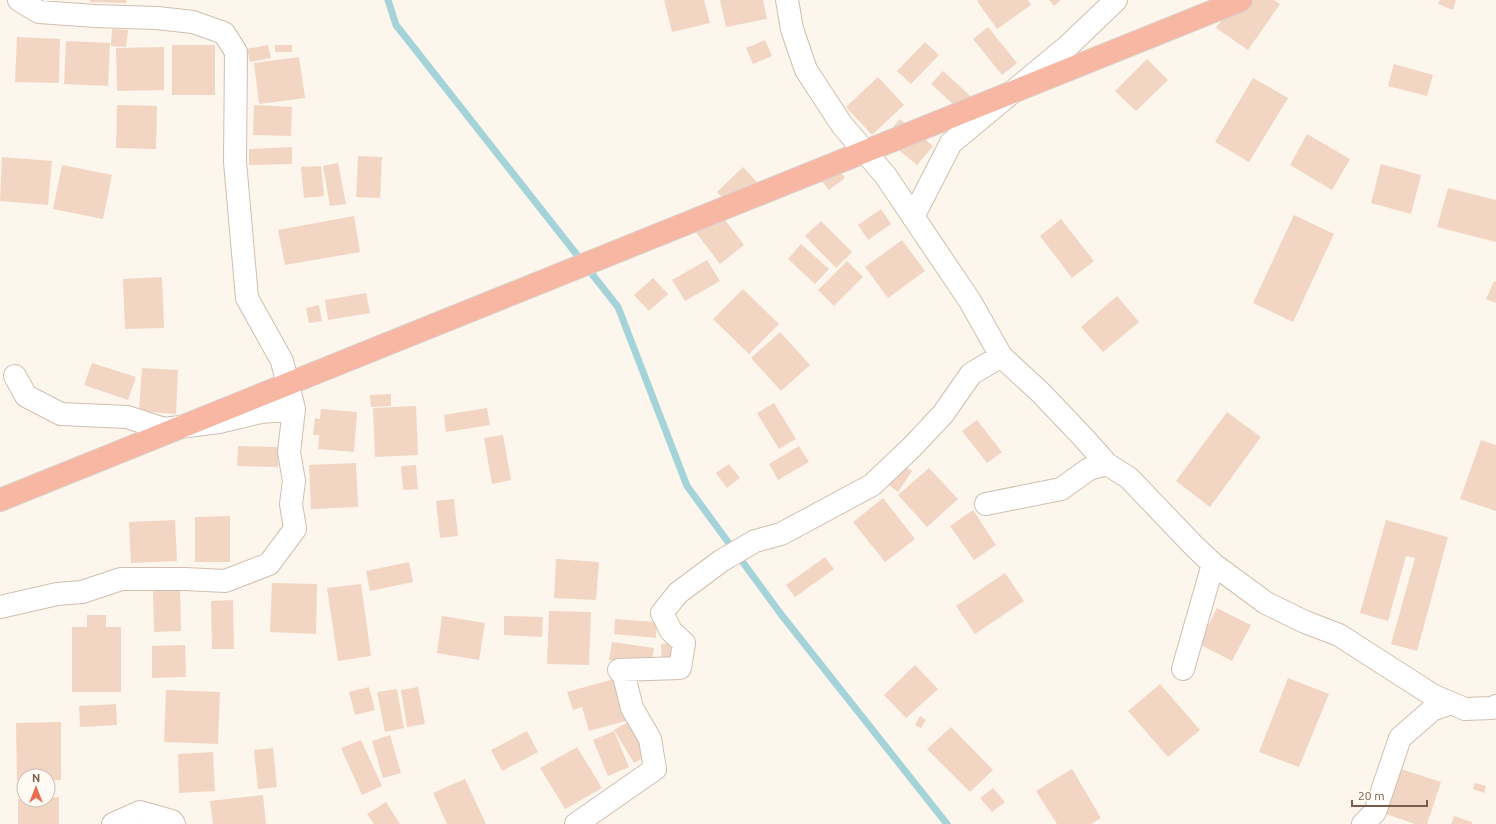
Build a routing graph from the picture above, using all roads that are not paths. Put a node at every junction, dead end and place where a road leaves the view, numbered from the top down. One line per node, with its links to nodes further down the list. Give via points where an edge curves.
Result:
1 (19, 0): 8 (street, via 39,12 193,22 224,33 236,52 234,162 247,298 282,361)
2 (787, 0): 5 (street, via 792,29 806,70 842,126 885,175)
3 (1116, 0): 5 (street, via 1069,45 950,143)
4 (1241, 0): 10 (highway)
5 (913, 217): 6 (street, via 970,301)
6 (1000, 356): 9 (street, via 1040,392); 19 (street, via 971,374 943,414 872,485 781,534 755,541 721,561 678,593 662,613 671,631 684,643 680,668 619,670 624,676 632,708 650,739 655,769)
7 (15, 376): 8 (street, via 26,396 61,414 127,417 164,429 219,422 261,412)
8 (294, 409): 13 (street, via 289,452 294,481 291,504 295,529 269,564 226,581 120,578 82,592 57,594)
9 (1107, 464): 11 (street, via 1089,469 1061,489); 12 (street, via 1129,478)
10 (0, 500)
11 (986, 504)
12 (1213, 564): 14 (street); 15 (street, via 1266,603 1339,635 1434,696)
13 (0, 606)
14 (1183, 669)
15 (1451, 703): 16 (street, via 1465,709); 20 (street, via 1432,710 1400,738 1375,812)
16 (1496, 706)
17 (113, 824): 18 (street, via 140,812 172,821)
18 (174, 824)
19 (576, 824)
20 (1363, 824)

